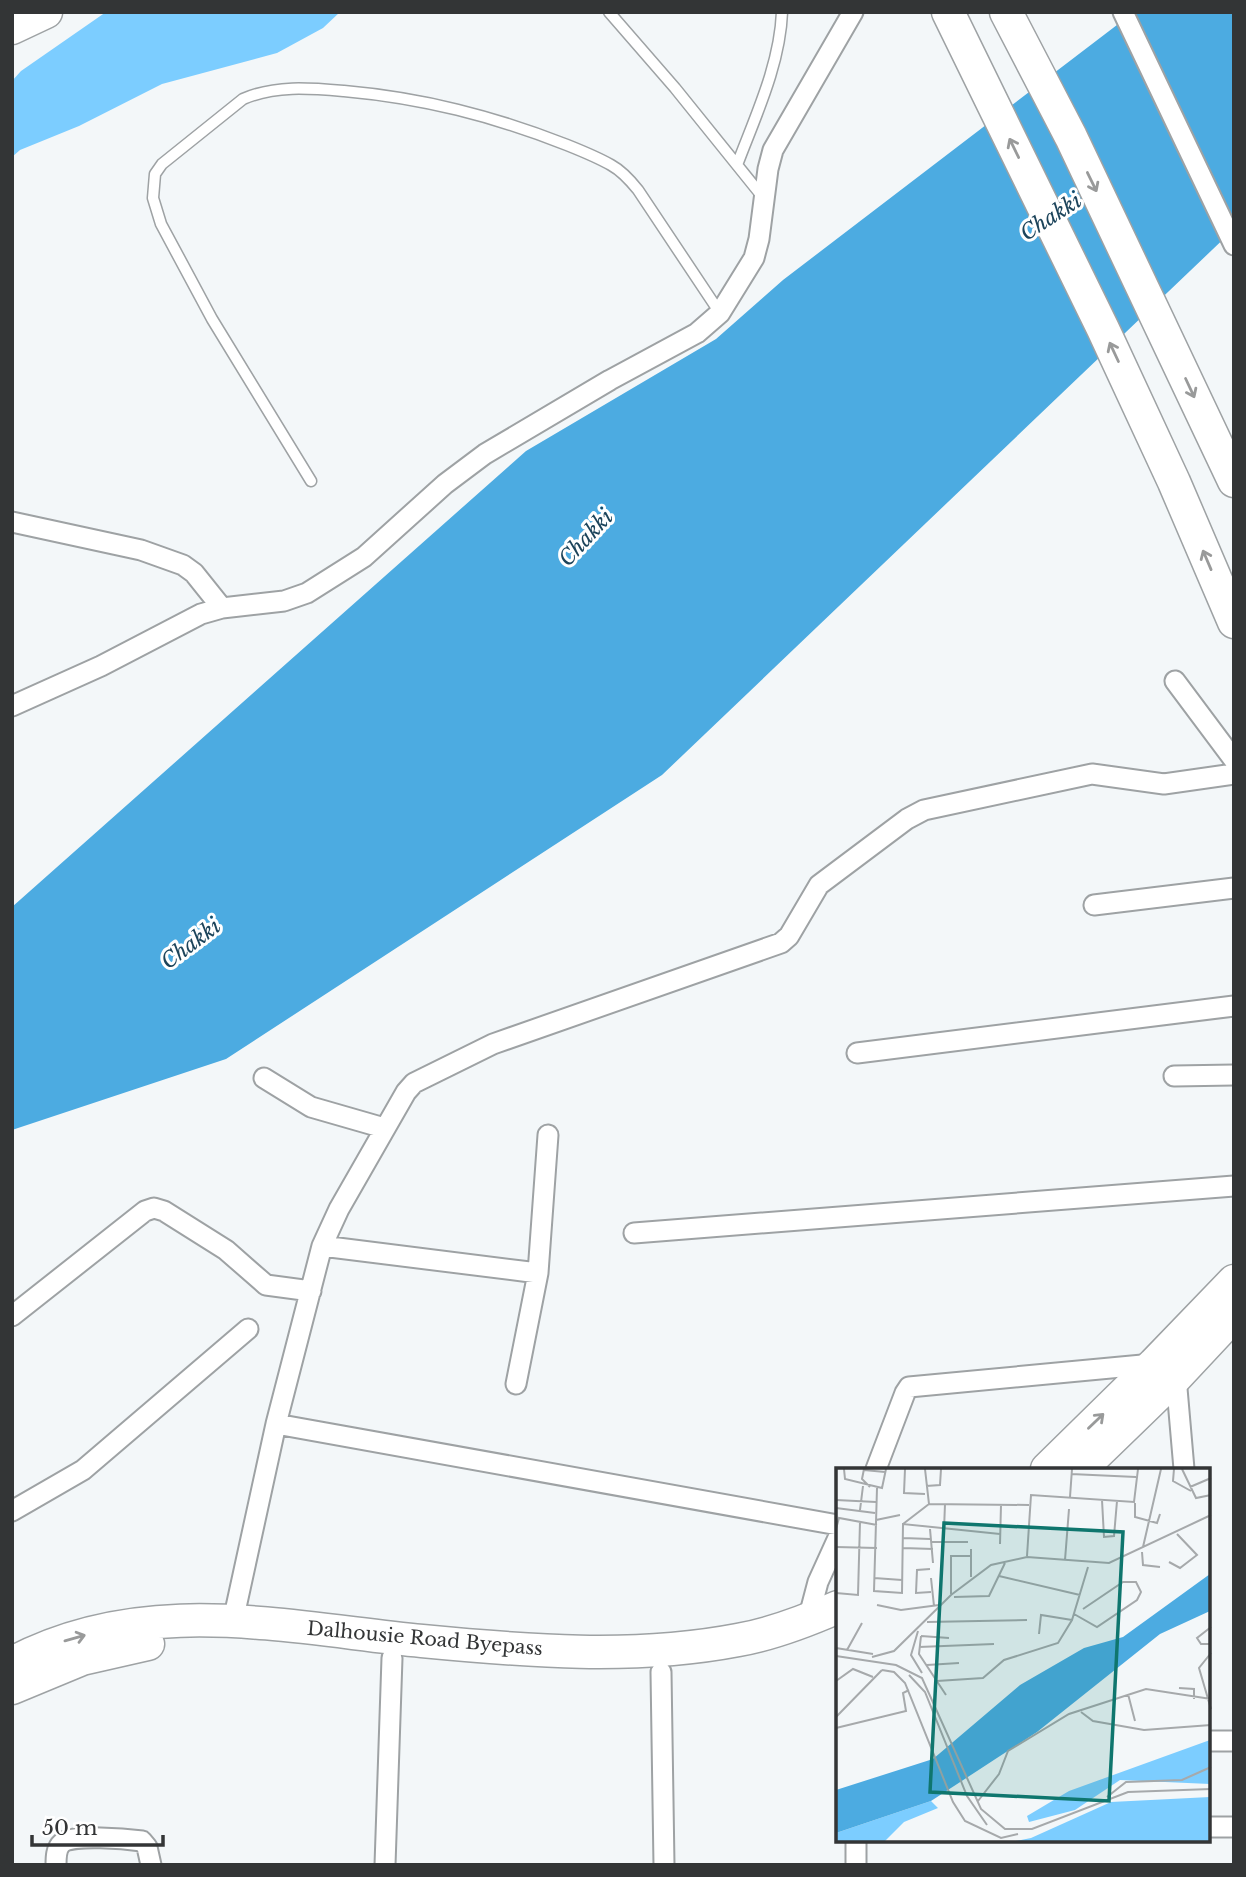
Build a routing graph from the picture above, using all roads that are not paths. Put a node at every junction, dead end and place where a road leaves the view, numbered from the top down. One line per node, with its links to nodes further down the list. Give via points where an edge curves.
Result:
1 (46, 12): 8 (highway)
2 (609, 12): 9 (lane)
3 (782, 12): 9 (lane, via 769,78)
4 (853, 12): 10 (street, via 773,150)
5 (948, 12): 17 (highway, one-way to 5, via 1103,329)
6 (1006, 12): 14 (highway, one-way to 14)
7 (1123, 12): 11 (street)
8 (12, 28)
9 (737, 165): 10 (lane)
10 (765, 200): 12 (street, via 754,258)
11 (1234, 245)
12 (720, 313): 13 (lane, via 638,190 610,164 527,129 439,104 302,87 257,93 243,99 162,164 155,174 153,198 160,224 212,319); 16 (street, via 697,332 485,454 364,557 307,593 284,601)
13 (311, 481)
14 (1234, 481)
15 (12, 522): 16 (street, via 141,550 183,565)
16 (222, 608): 19 (street)
17 (1234, 622)
18 (1175, 681): 20 (street)
19 (12, 706)
20 (1234, 760)
21 (1234, 774): 29 (street, via 1164,784 1092,774 924,810 818,886 789,936 780,943 473,1052 414,1083)
22 (1234, 888): 23 (street)
23 (1094, 905)
24 (1234, 1006): 25 (street)
25 (857, 1053)
26 (1234, 1075): 27 (street)
27 (1174, 1076)
28 (264, 1078): 29 (street, via 312,1107)
29 (384, 1128): 33 (street)
30 (548, 1135): 34 (street)
31 (1234, 1186): 32 (street)
32 (634, 1233)
33 (322, 1247): 34 (street); 36 (street)
34 (538, 1273): 41 (street)
35 (1234, 1281): 40 (highway)
36 (311, 1291): 37 (street, via 266,1285 226,1250 154,1208); 42 (street)
37 (12, 1317)
38 (1232, 1317): 40 (highway)
39 (248, 1329): 47 (street, via 83,1470)
40 (1165, 1371): 43 (street, via 909,1388); 44 (highway, one-way to 40); 45 (highway); 46 (street)
41 (516, 1384)
42 (276, 1424): 48 (street); 52 (street)
43 (876, 1468)
44 (1048, 1468)
45 (1082, 1468)
46 (1184, 1468)
47 (12, 1511)
48 (836, 1525)
49 (836, 1542): 51 (street)
50 (836, 1608): 51 (highway, Dalhousie Road Byepass)
51 (808, 1620): 52 (highway, Dalhousie Road Byepass, via 739,1640 619,1652 507,1648)
52 (233, 1621): 55 (highway, Dalhousie Road Byepass, one-way to 52, via 39,1649 114,1628 159,1620)
53 (836, 1629): 56 (highway, via 741,1658)
54 (392, 1658): 56 (highway, via 512,1669); 57 (highway, via 259,1643 156,1642 82,1659); 65 (street)
55 (12, 1663)
56 (661, 1672): 66 (street)
57 (12, 1688)
58 (1211, 1741): 59 (street)
59 (1234, 1741)
60 (1211, 1827): 61 (street)
61 (1234, 1827)
62 (856, 1842): 67 (street)
63 (56, 1865): 64 (street, via 62,1843 89,1839 142,1841)
64 (151, 1865)
65 (385, 1865)
66 (664, 1865)
67 (856, 1865)

